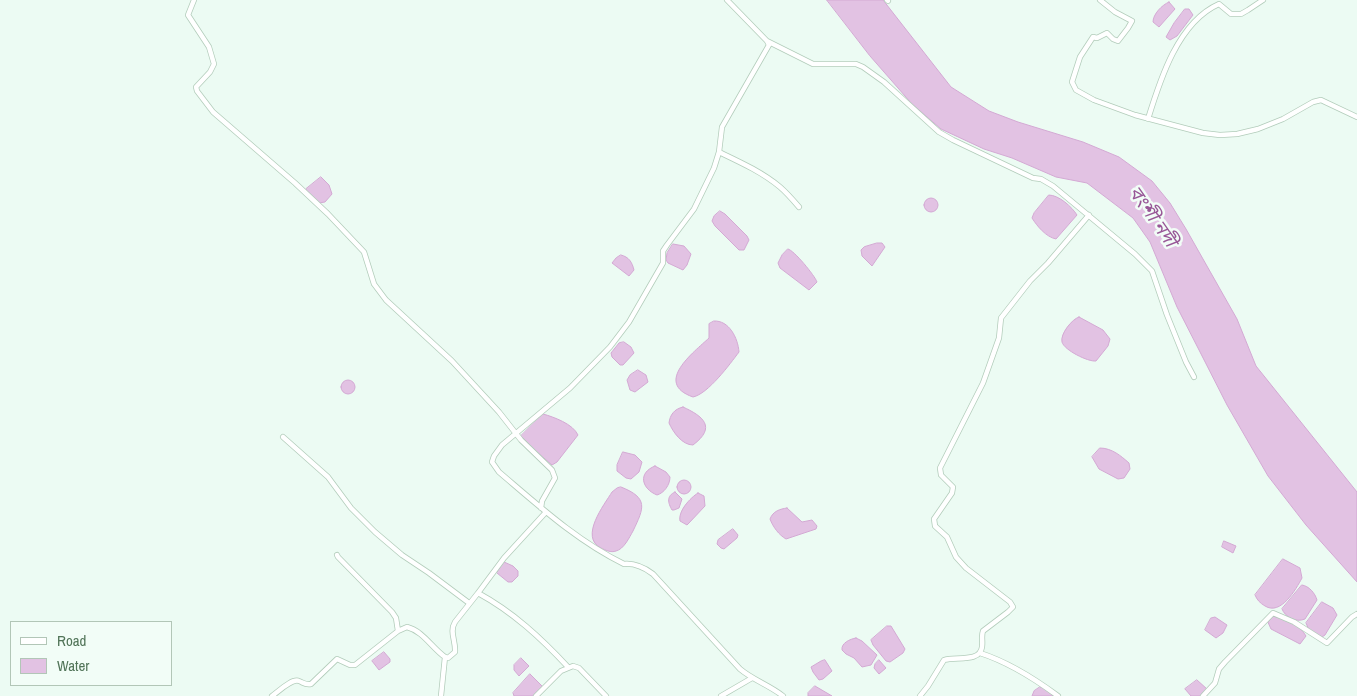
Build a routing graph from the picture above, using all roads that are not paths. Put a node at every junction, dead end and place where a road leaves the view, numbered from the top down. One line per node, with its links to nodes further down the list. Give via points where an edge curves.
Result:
1 (194, 0): 12 (street, via 188,15 209,47 214,64 196,87 197,91 213,112 295,182 353,239 364,252 374,284 386,300 452,361)
2 (727, 0): 5 (street)
3 (1100, 0): 7 (street, via 1132,20 1118,40 1107,33 1092,37 1080,57 1072,82 1076,90 1094,100)
4 (1263, 0): 7 (street, via 1241,14 1231,14 1219,4 1191,25 1160,81)
5 (766, 40): 8 (street, via 767,50 722,127); 10 (street, via 813,64 856,64 863,67 939,132 1033,178 1042,179)
6 (1357, 117): 7 (street, via 1321,100 1258,129 1220,135)
7 (1148, 118)
8 (719, 152): 9 (street, via 774,182); 12 (street, via 694,209 663,251 663,264 629,322 610,347 576,381)
9 (800, 207)
10 (1089, 215): 11 (street, via 1152,271); 21 (street, via 1001,318 999,338 983,383 940,468 941,476 952,487 952,493 934,519 935,526 947,537 956,557 966,568 1012,605 1008,612 983,631)
11 (1194, 377)
12 (516, 434): 14 (street, via 554,472 555,478); 14 (street, via 502,445 492,462)
13 (283, 437): 18 (street, via 328,477 351,508 375,532)
14 (541, 508): 15 (street)
15 (546, 512): 17 (street, via 504,558); 24 (street, via 595,549 624,564 647,569 730,659)
16 (337, 555): 20 (street, via 392,612)
17 (478, 593): 18 (street); 23 (street, via 528,626)
18 (469, 603): 22 (street, via 452,627 456,652)
19 (1357, 614): 33 (street, via 1327,643 1273,613 1225,662 1215,683)
20 (398, 631): 22 (street, via 407,627 413,629); 25 (street, via 355,665 350,666 337,659 311,684 296,680)
21 (980, 653): 31 (street, via 944,660); 32 (street, via 1032,678)
22 (445, 657): 26 (street)
23 (568, 667): 27 (street); 28 (street, via 579,668)
24 (752, 678): 29 (street); 30 (street)
25 (272, 696)
26 (441, 696)
27 (536, 696)
28 (606, 696)
29 (721, 696)
30 (783, 696)
31 (920, 696)
32 (1058, 696)
33 (1203, 696)

